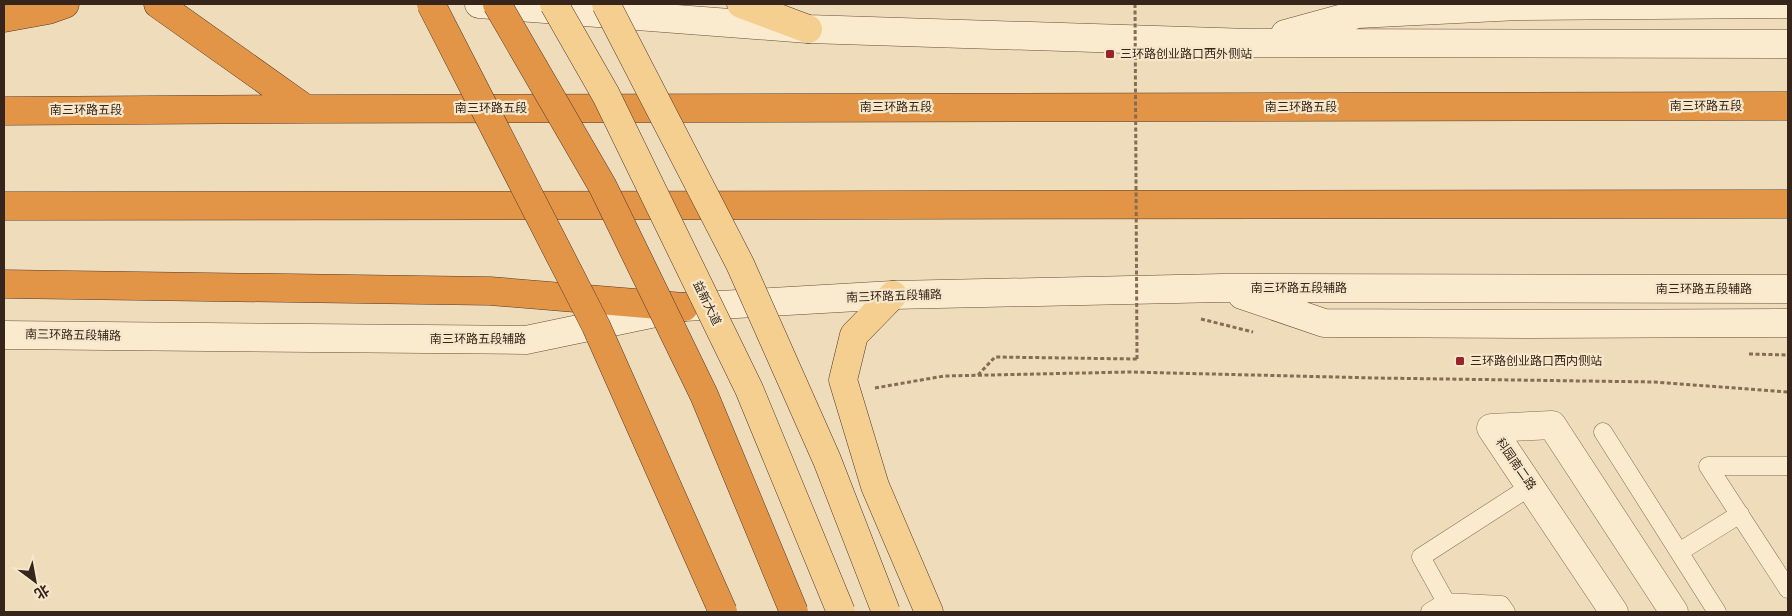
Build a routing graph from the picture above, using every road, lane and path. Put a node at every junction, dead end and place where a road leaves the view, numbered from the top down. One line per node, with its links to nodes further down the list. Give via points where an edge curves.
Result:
1 (65, 4): 11 (highway)
2 (158, 4): 16 (highway)
3 (431, 4): 37 (highway, bridge, via 596,326)
4 (478, 4): 12 (main road)
5 (496, 4): 38 (highway, bridge, via 608,195 704,395)
6 (554, 4): 39 (main road, 益新大道, bridge, via 606,95 749,389)
7 (606, 4): 40 (main road, bridge, via 740,264 826,460)
8 (741, 4): 12 (main road)
9 (1135, 4): 27 (path, bridge, via 1137,359 995,357)
10 (1788, 4): 13 (main road, via 1518,6 1358,14)
11 (4, 18)
12 (808, 29): 13 (main road)
13 (1250, 43): 14 (main road)
14 (1788, 44)
15 (1788, 106): 16 (highway, 南三环路五段)
16 (306, 108): 17 (highway, 南三环路五段)
17 (4, 111)
18 (1788, 204): 19 (highway)
19 (4, 206)
20 (4, 284): 24 (highway, via 490,291)
21 (1222, 288): 22 (main road, 南三环路五段辅路); 23 (main road, 南三环路五段辅路); 25 (main road, via 1324,323)
22 (1788, 289)
23 (893, 295): 24 (main road, 南三环路五段辅路); 29 (main road, via 854,335 844,380)
24 (684, 307): 26 (main road, 南三环路五段辅路, via 526,340)
25 (1788, 322)
26 (4, 335)
27 (978, 375): 28 (path, via 1128,372 1654,382); 29 (path, via 944,376)
28 (1788, 392)
29 (848, 393): 41 (main road, via 876,486)
30 (1603, 432): 34 (lane)
31 (1788, 466): 33 (lane, via 1708,466)
32 (1531, 486): 36 (lane, via 1421,557); 44 (main road, 科园南二路); 45 (main road, 科园南二路, via 1491,428 1552,425)
33 (1740, 514): 34 (lane); 35 (lane)
34 (1679, 552): 46 (lane)
35 (1788, 589)
36 (1446, 602): 42 (lane); 43 (lane, via 1501,605)
37 (723, 612)
38 (794, 612)
39 (841, 612)
40 (886, 612)
41 (929, 612)
42 (1430, 612)
43 (1506, 612)
44 (1614, 612)
45 (1674, 612)
46 (1717, 612)

